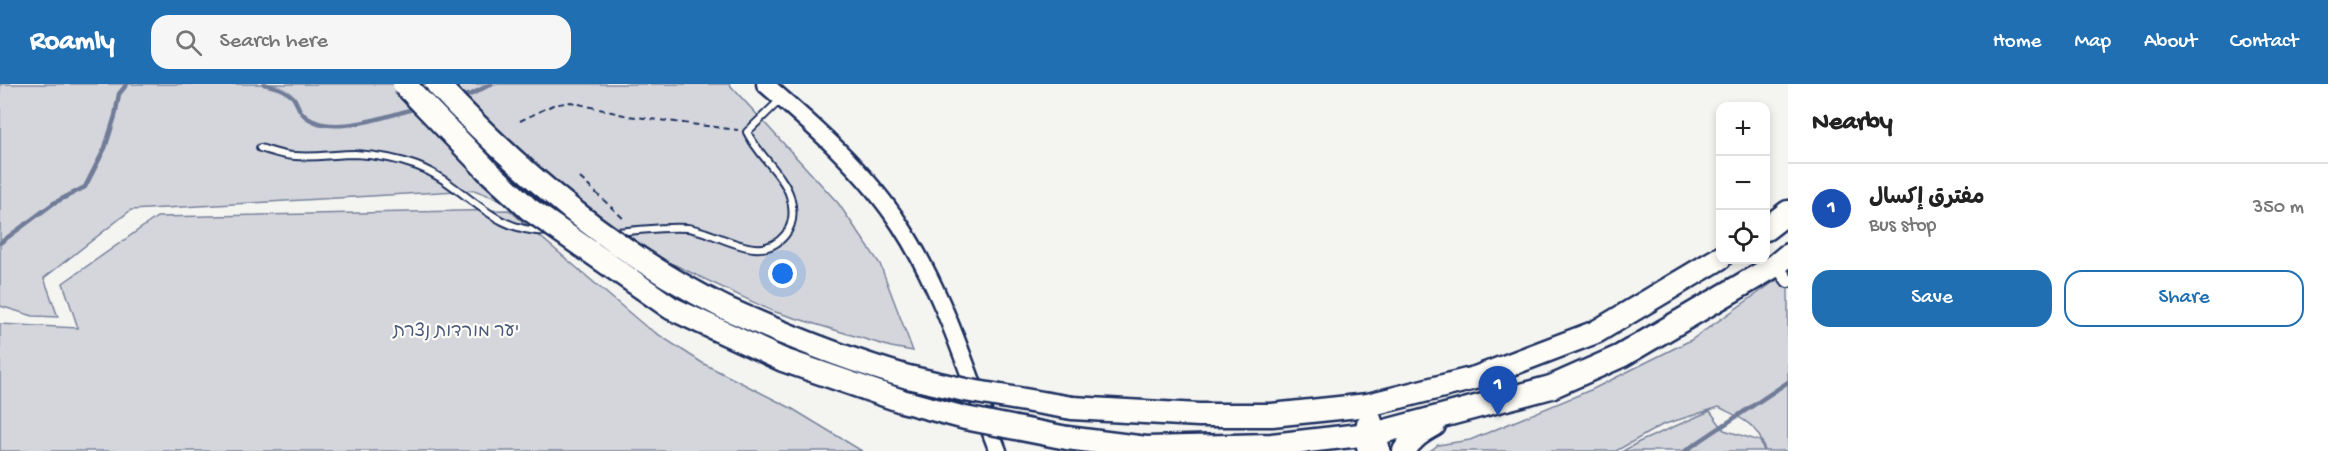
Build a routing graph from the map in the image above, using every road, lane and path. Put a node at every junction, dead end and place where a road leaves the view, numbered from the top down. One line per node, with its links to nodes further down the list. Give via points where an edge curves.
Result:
1 (404, 84): 19 (highway, bridge, via 530,209 671,308 783,360 902,401 1066,438 1146,448)
2 (437, 84): 16 (highway, bridge, via 537,181 687,290 776,331 871,366 965,390 1072,408 1272,415)
3 (765, 84): 4 (main road)
4 (782, 99): 6 (lane); 20 (main road, via 864,177 901,226 948,320)
5 (520, 121): 6 (path, via 553,105 571,102 628,116)
6 (747, 132): 11 (lane, via 791,199 792,220 783,237 764,248 751,248 688,228)
7 (260, 148): 12 (lane, via 295,156 357,154 401,161 430,172 492,217 510,225 535,232)
8 (580, 178): 11 (path)
9 (1788, 212): 10 (highway)
10 (1770, 226)
11 (639, 231): 13 (lane)
12 (570, 232)
13 (593, 232)
14 (1716, 260): 16 (highway, via 1596,332 1474,378)
15 (1784, 267): 17 (highway, via 1621,356 1551,387)
16 (1368, 405): 18 (main road)
17 (1460, 412): 18 (highway); 22 (highway, via 1420,433)
18 (1372, 443): 19 (highway)
19 (1272, 445): 21 (highway)
20 (998, 451)
21 (1297, 451)
22 (1404, 451)

